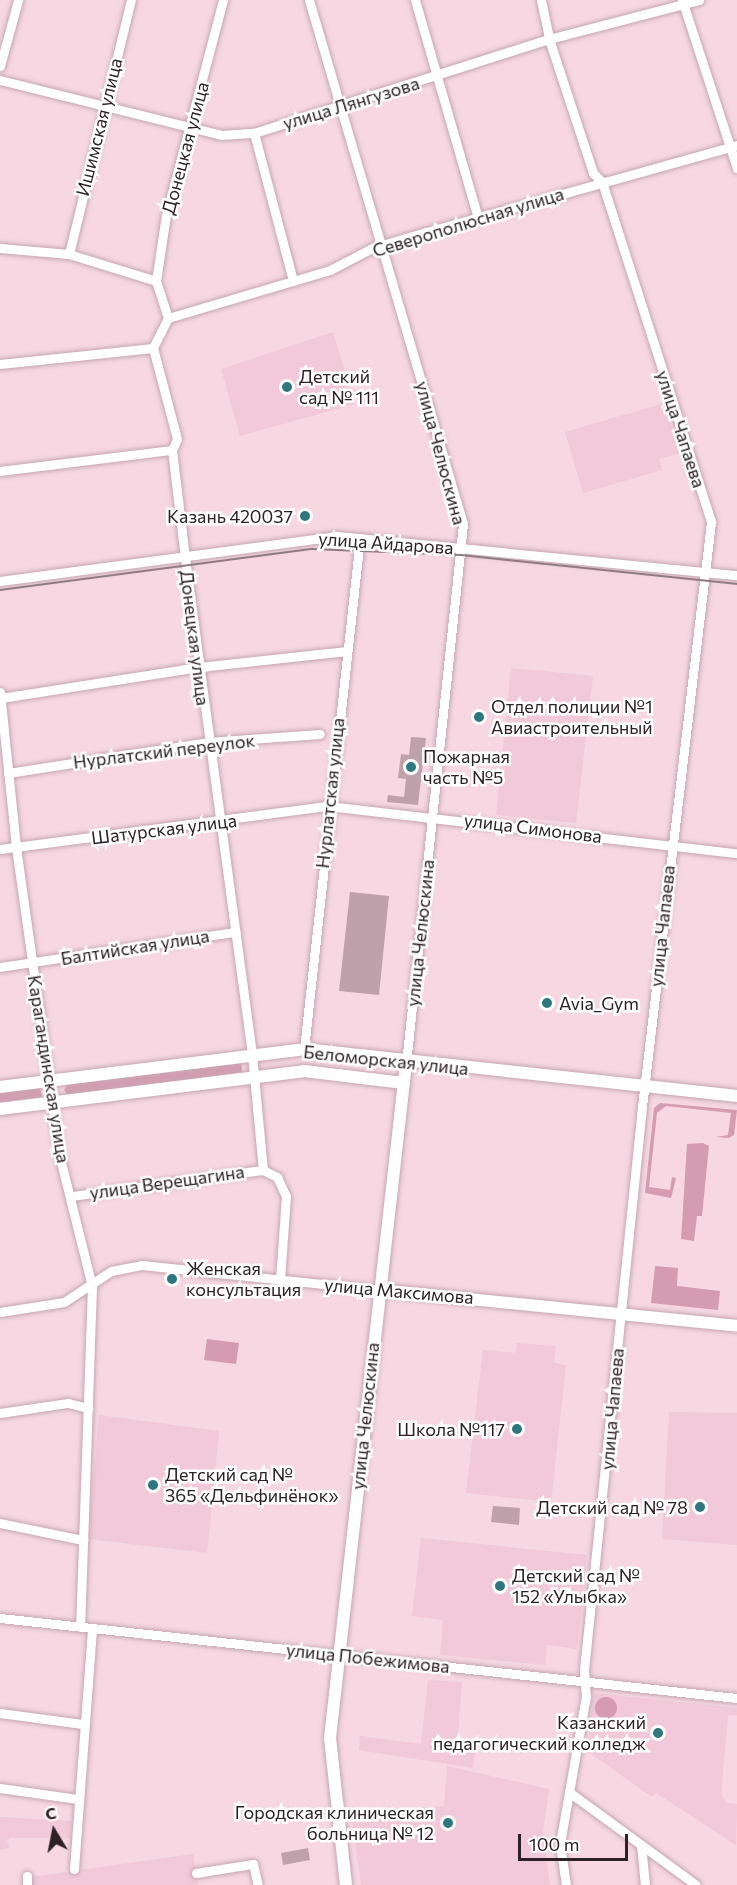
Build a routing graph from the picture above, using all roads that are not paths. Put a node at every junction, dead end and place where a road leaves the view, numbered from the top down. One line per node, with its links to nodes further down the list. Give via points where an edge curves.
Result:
1 (18, 0): 10 (street)
2 (131, 0): 13 (street, Ишимская улица)
3 (224, 0): 15 (street, Донецкая улица)
4 (309, 0): 14 (street, улица Челюскина)
5 (415, 0): 11 (street)
6 (541, 0): 9 (street, улица Чапаева)
7 (699, 0): 8 (street, улица Лянгузова)
8 (682, 2): 9 (street, улица Лянгузова); 17 (street)
9 (549, 39): 11 (street, улица Лянгузова); 19 (street, улица Чапаева, via 593,173)
10 (0, 66)
11 (437, 78): 14 (street, улица Лянгузова); 20 (street)
12 (0, 80): 13 (street, улица Лянгузова)
13 (103, 104): 15 (street, улица Лянгузова); 23 (street, Ишимская улица)
14 (341, 104): 16 (street, улица Лянгузова); 21 (street, улица Челюскина)
15 (191, 126): 16 (street, улица Лянгузова, via 222,135); 24 (street, Донецкая улица, via 166,215)
16 (254, 133): 25 (street)
17 (734, 146): 18 (street); 19 (street, Северополюсная улица)
18 (737, 168)
19 (603, 182): 20 (street, Северополюсная улица); 34 (street, улица Чапаева, via 711,522)
20 (478, 218): 21 (street, Северополюсная улица)
21 (381, 245): 25 (street, Северополюсная улица, via 330,270); 32 (street, улица Челюскина, via 463,524)
22 (0, 248): 23 (street)
23 (69, 254): 24 (street)
24 (156, 281): 26 (street, Донецкая улица)
25 (293, 281): 26 (street, Северополюсная улица)
26 (168, 318): 27 (street)
27 (153, 348): 28 (street); 29 (street, Донецкая улица, via 177,439)
28 (0, 364)
29 (172, 450): 30 (street); 33 (street, Донецкая улица)
30 (0, 471)
31 (360, 538): 32 (street, улица Айдарова); 33 (street, улица Айдарова, via 311,537); 37 (street, Нурлатская улица)
32 (462, 549): 34 (street, улица Айдарова); 44 (street, улица Челюскина)
33 (184, 554): 36 (street, улица Айдарова); 38 (street, Донецкая улица)
34 (704, 571): 35 (street, улица Айдарова); 46 (street, улица Чапаева)
35 (737, 575)
36 (0, 581)
37 (347, 651): 38 (street); 43 (street, Нурлатская улица)
38 (199, 667): 39 (street); 41 (street, Донецкая улица)
39 (1, 695): 42 (street, Карагандинская улица)
40 (320, 734): 41 (street, Нурлатский переулок)
41 (208, 742): 42 (street, Нурлатский переулок); 45 (street, Донецкая улица)
42 (8, 772): 47 (street, Карагандинская улица)
43 (328, 806): 44 (street, улица Симонова); 45 (street, Шатурская улица); 53 (street, Нурлатская улица)
44 (433, 816): 46 (street, улица Симонова); 55 (street, улица Челюскина)
45 (217, 823): 47 (street, Шатурская улица); 50 (street, Донецкая улица)
46 (671, 844): 49 (street, улица Симонова); 60 (street, улица Чапаева)
47 (16, 847): 48 (street, Шатурская улица); 51 (street, Карагандинская улица)
48 (0, 849)
49 (737, 854)
50 (235, 932): 51 (street, Балтийская улица); 54 (street, Донецкая улица)
51 (32, 963): 52 (street, Балтийская улица); 57 (street, Карагандинская улица)
52 (0, 967)
53 (304, 1049): 54 (main road, Беломорская улица); 55 (main road, Беломорская улица)
54 (252, 1054): 56 (street, Донецкая улица); 57 (main road, Беломорская улица)
55 (406, 1064): 58 (main road, улица Челюскина); 60 (main road, Беломорская улица)
56 (254, 1076): 58 (main road, Беломорская улица, via 304,1071); 62 (main road, Беломорская улица); 64 (street, Донецкая улица)
57 (50, 1080): 59 (main road, Беломорская улица); 62 (street, Карагандинская улица)
58 (403, 1083): 68 (main road, улица Челюскина)
59 (0, 1087)
60 (645, 1088): 61 (main road, Беломорская улица); 70 (street, улица Чапаева)
61 (737, 1096)
62 (53, 1101): 63 (main road, Беломорская улица); 65 (street, Карагандинская улица, via 59,1154)
63 (0, 1109)
64 (263, 1170): 65 (street, улица Верещагина); 66 (street, via 277,1177 286,1196)
65 (72, 1196): 67 (street, Карагандинская улица)
66 (280, 1280): 67 (street, улица Максимова, via 142,1265 111,1271); 68 (street, улица Максимова)
67 (92, 1286): 69 (street, улица Максимова, via 64,1302); 72 (street, Карагандинская улица)
68 (379, 1290): 70 (main road, улица Максимова); 79 (main road, улица Челюскина)
69 (0, 1312)
70 (621, 1313): 71 (main road, улица Максимова); 80 (street, улица Чапаева)
71 (737, 1326)
72 (88, 1408): 73 (street, via 68,1403); 75 (street, Карагандинская улица)
73 (0, 1413)
74 (0, 1523): 75 (street)
75 (83, 1540): 77 (street, Карагандинская улица)
76 (0, 1618): 77 (street, улица Побежимова)
77 (80, 1625): 78 (street, улица Побежимова)
78 (92, 1628): 79 (street, улица Побежимова); 83 (street)
79 (338, 1655): 80 (street, улица Побежимова); 91 (main road, улица Челюскина, via 330,1768)
80 (585, 1681): 81 (street, улица Побежимова); 85 (street, улица Чапаева, via 586,1696)
81 (737, 1698)
82 (0, 1713): 83 (street)
83 (82, 1724): 86 (street)
84 (0, 1788): 86 (street)
85 (569, 1792): 87 (street); 92 (street, улица Чапаева, via 560,1844)
86 (77, 1799): 88 (street)
87 (641, 1845): 93 (street); 94 (street)
88 (74, 1869)
89 (196, 1873): 90 (street, via 253,1864)
90 (258, 1885)
91 (346, 1885)
92 (566, 1885)
93 (645, 1885)
94 (696, 1885)

